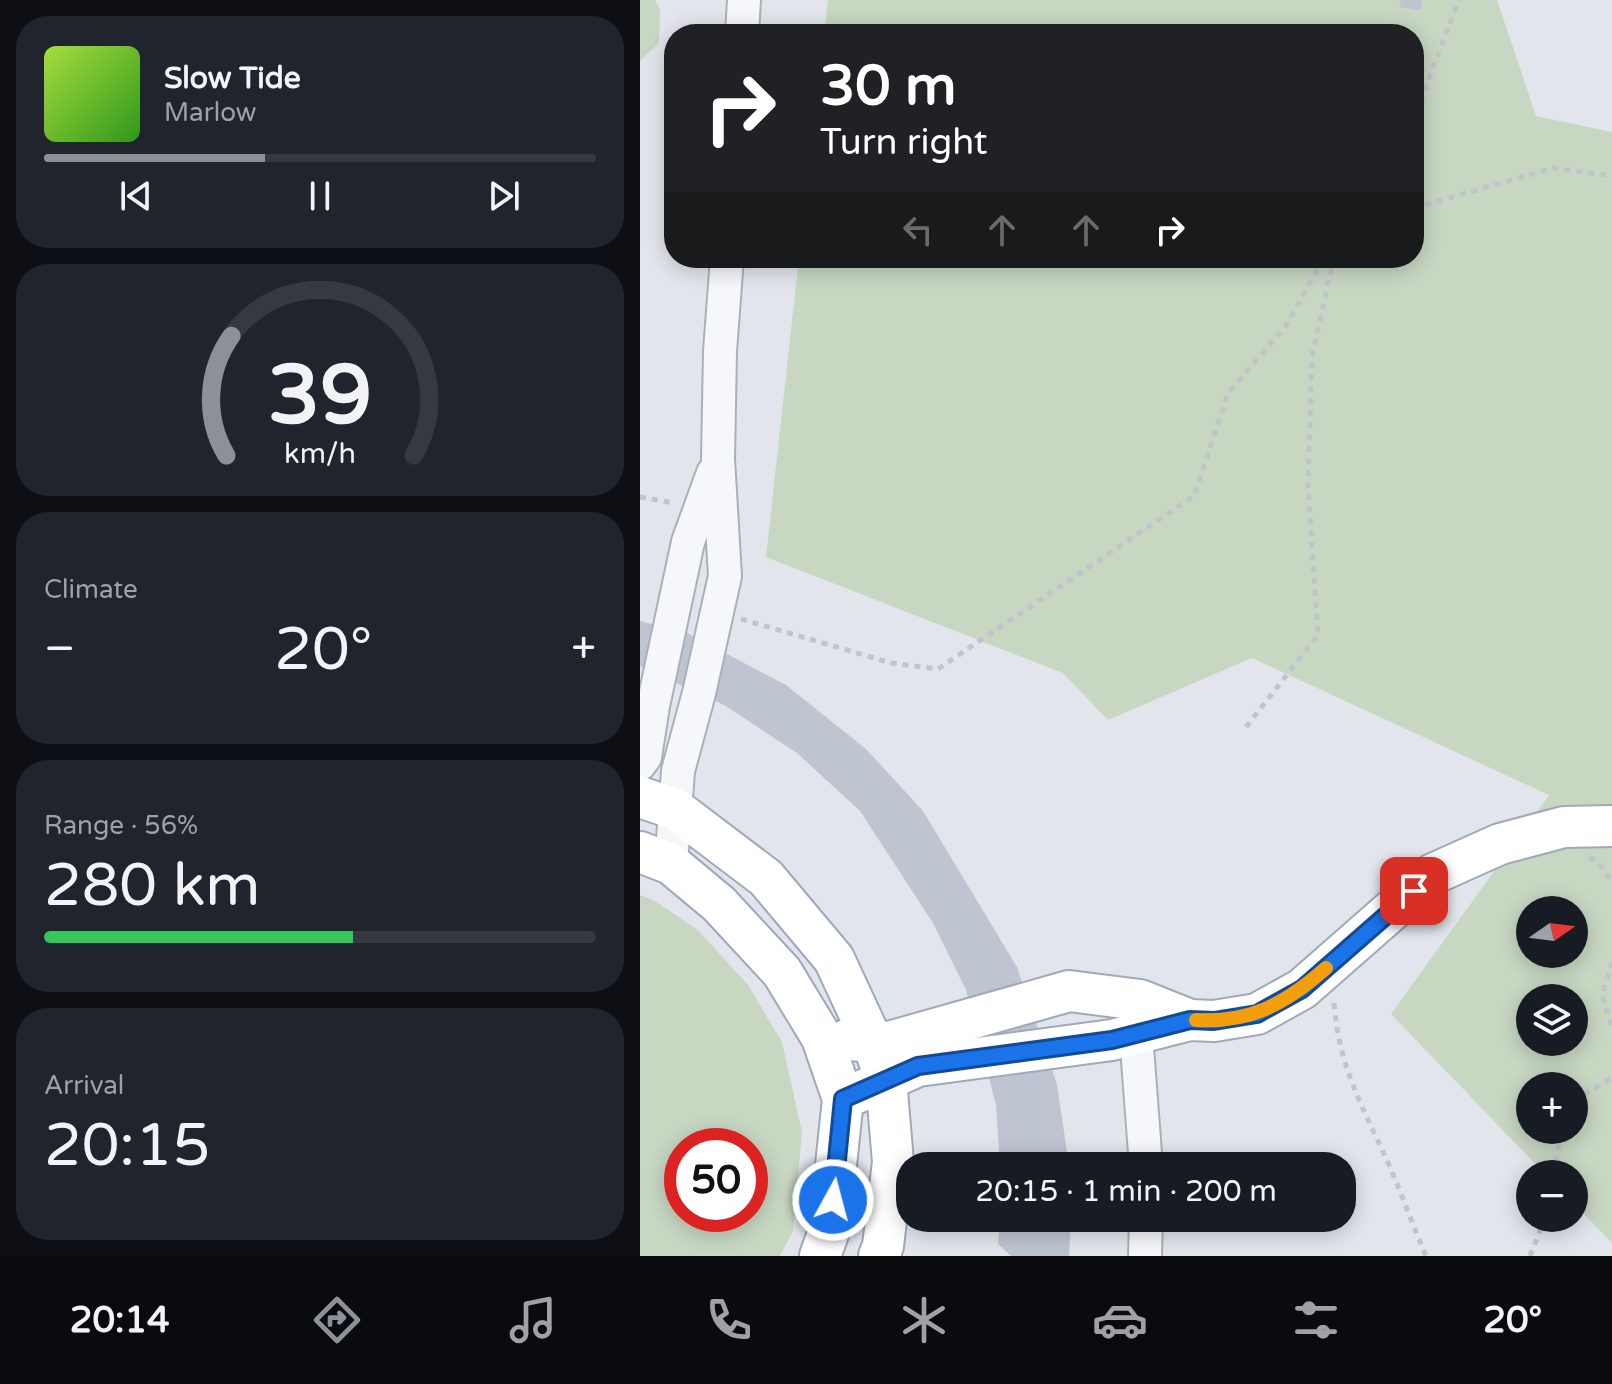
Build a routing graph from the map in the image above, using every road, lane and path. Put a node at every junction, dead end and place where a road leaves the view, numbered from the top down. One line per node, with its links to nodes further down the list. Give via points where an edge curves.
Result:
1 (744, 0): 3 (street)
2 (1459, 0): 4 (path)
3 (743, 24)
4 (1424, 94)
5 (1612, 176): 6 (path, via 1553,168)
6 (1424, 205)
7 (726, 268): 10 (street)
8 (1318, 268): 11 (path, via 1285,327 1228,393 1194,496 938,669 891,663)
9 (1332, 268): 12 (path, via 1312,356 1308,486 1318,635)
10 (718, 459): 11 (street, via 725,576); 13 (street, via 688,542)
11 (717, 612): 14 (street, via 678,771)
12 (1246, 727)
13 (640, 764)
14 (658, 803): 16 (street); 23 (main road, via 766,878 834,959)
15 (1612, 826): 18 (main road, via 1564,827 1513,840 1433,874)
16 (655, 858): 22 (main road, via 719,904 782,972)
17 (1612, 962): 20 (path, via 1602,995)
18 (1331, 963): 19 (main road, via 1302,989 1257,1014); 34 (path, via 1336,1034 1346,1071)
19 (1190, 1020): 21 (main road); 23 (main road, via 1140,1000 1069,991 889,1042)
20 (1612, 1027)
21 (1136, 1034): 25 (main road, via 918,1066); 28 (street)
22 (822, 1038): 23 (main road); 27 (main road)
23 (872, 1041): 25 (main road)
24 (1612, 1078): 26 (path)
25 (886, 1080): 27 (main road); 32 (main road, via 893,1162)
26 (1588, 1092)
27 (843, 1099): 31 (main road, via 829,1231)
28 (1145, 1152)
29 (1146, 1232): 33 (street)
30 (1539, 1232): 35 (path)
31 (820, 1256)
32 (879, 1256)
33 (1145, 1256)
34 (1426, 1256)
35 (1530, 1256)

